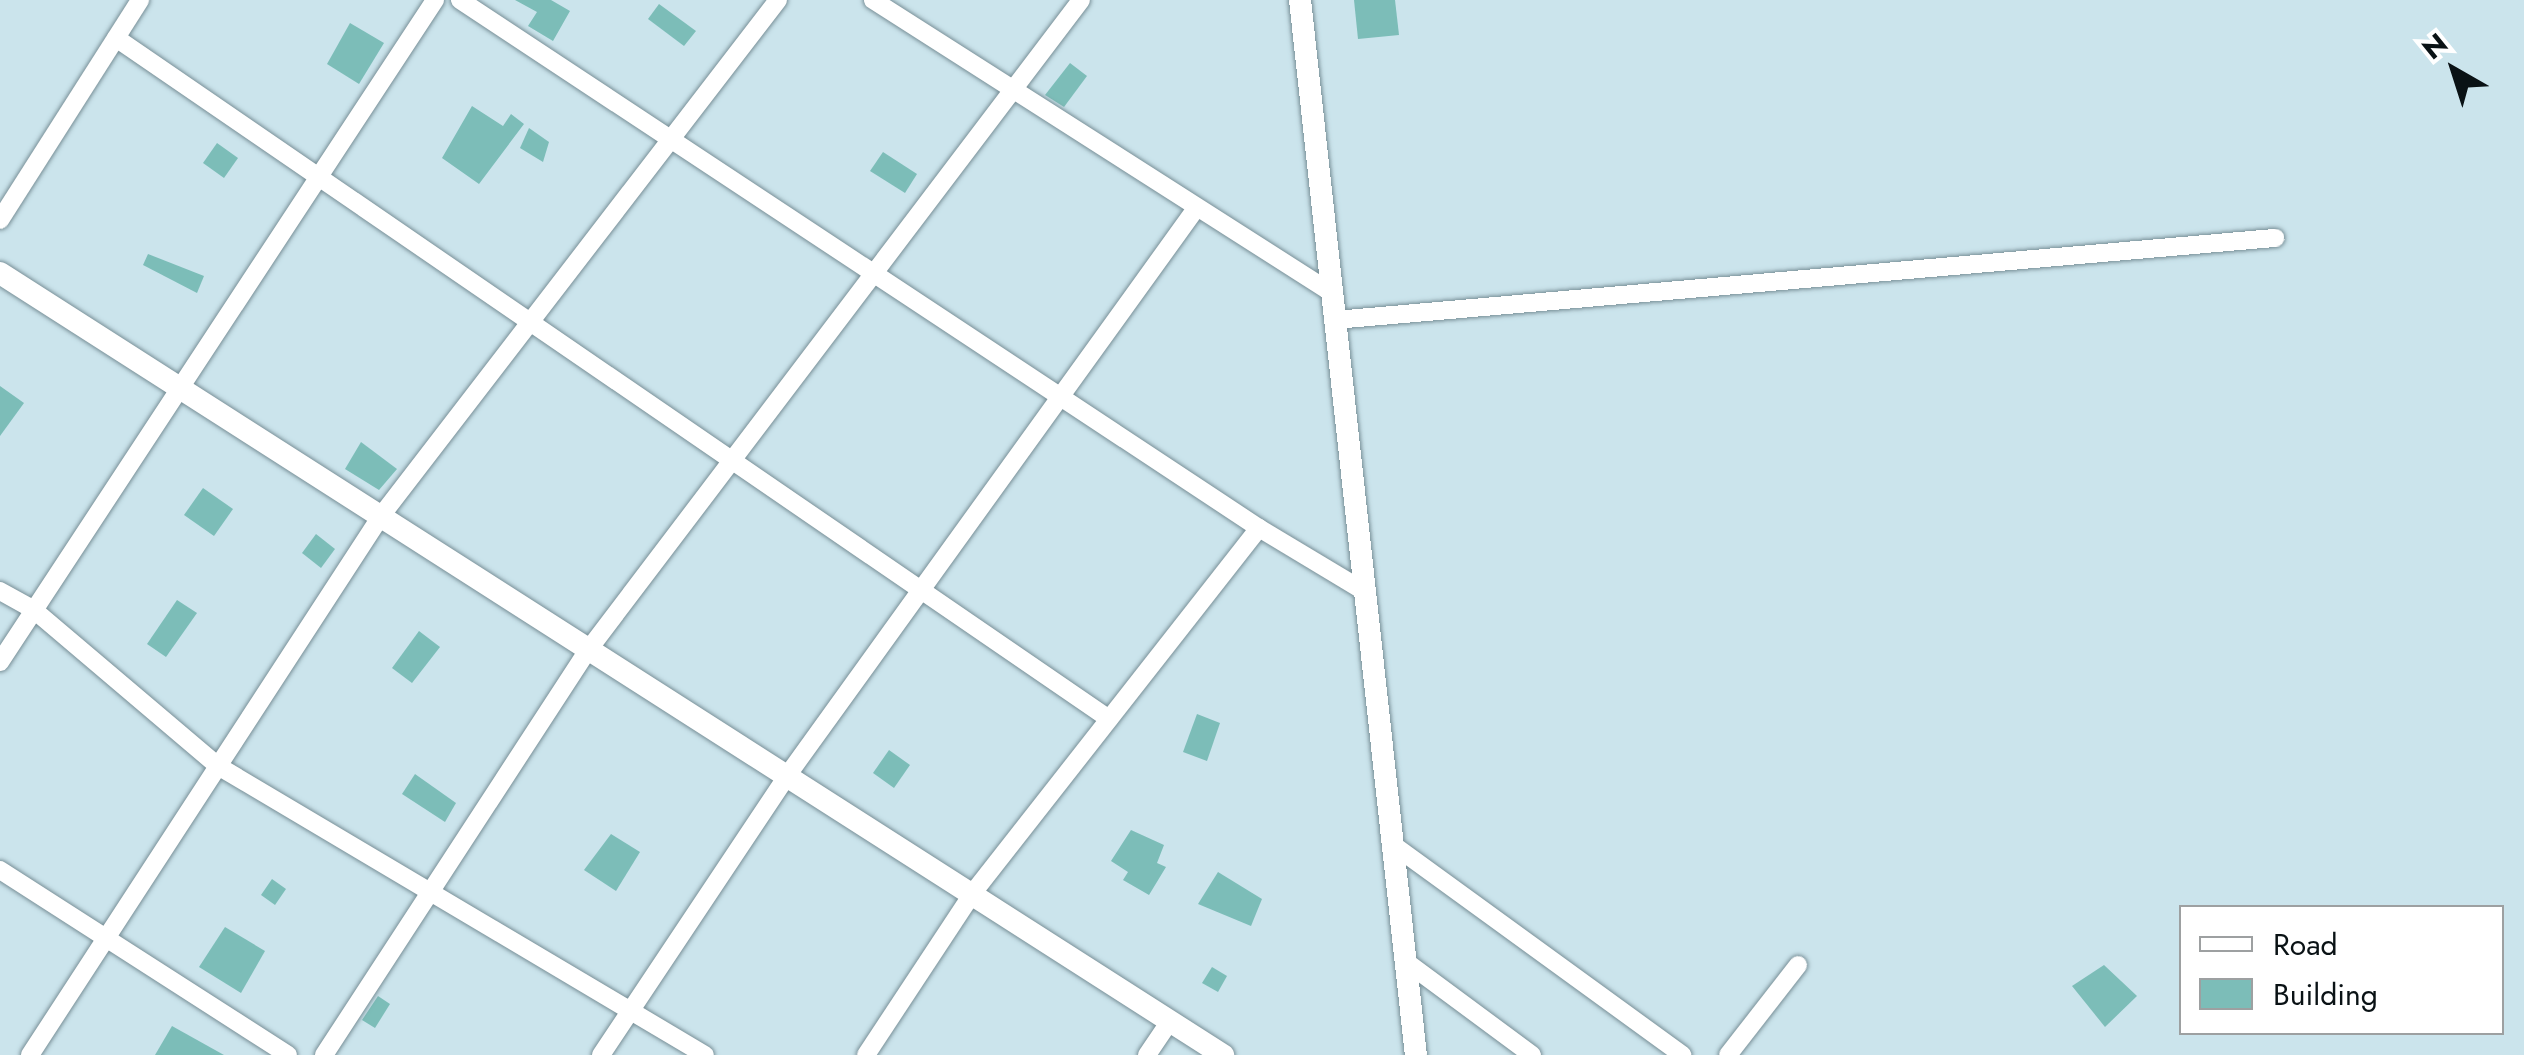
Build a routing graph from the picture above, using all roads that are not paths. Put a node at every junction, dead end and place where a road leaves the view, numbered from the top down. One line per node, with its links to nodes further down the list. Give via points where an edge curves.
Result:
1 (140, 0): 8 (street)
2 (435, 0): 11 (street)
3 (460, 0): 10 (street)
4 (778, 0): 10 (street)
5 (874, 0): 9 (street)
6 (1081, 0): 9 (street)
7 (1299, 1): 17 (street)
8 (116, 38): 11 (street); 13 (street)
9 (1013, 90): 12 (street); 16 (street)
10 (671, 139): 16 (street); 19 (street)
11 (318, 177): 19 (street); 20 (street)
12 (1197, 208): 17 (street); 21 (street)
13 (0, 220)
14 (2275, 238): 18 (street)
15 (0, 273): 20 (street)
16 (874, 274): 21 (street); 22 (street)
17 (1332, 293): 18 (street)
18 (1335, 320): 27 (street)
19 (530, 322): 22 (street); 23 (street)
20 (180, 388): 23 (street); 28 (street)
21 (1060, 397): 24 (street); 25 (street)
22 (732, 461): 25 (street); 29 (street)
23 (380, 516): 29 (street); 32 (street)
24 (1258, 528): 27 (street); 31 (street)
25 (921, 590): 31 (street); 33 (street)
26 (0, 591): 28 (street)
27 (1364, 591): 34 (street)
28 (34, 610): 30 (street); 32 (street)
29 (589, 649): 33 (street); 36 (street)
30 (0, 662)
31 (1109, 719): 37 (street)
32 (218, 766): 36 (street); 38 (street)
33 (788, 776): 37 (street); 41 (street)
34 (1392, 844): 39 (street); 53 (street)
35 (0, 870): 38 (street)
36 (430, 892): 41 (street); 45 (street)
37 (972, 894): 42 (street); 48 (street)
38 (106, 938): 43 (street); 44 (street)
39 (1405, 960): 51 (street); 52 (street)
40 (1798, 965): 54 (street)
41 (630, 1011): 46 (street); 47 (street)
42 (1170, 1021): 49 (street); 50 (street)
43 (30, 1055)
44 (288, 1055)
45 (324, 1055)
46 (601, 1055)
47 (705, 1055)
48 (866, 1055)
49 (1148, 1055)
50 (1223, 1055)
51 (1416, 1055)
52 (1532, 1055)
53 (1682, 1055)
54 (1728, 1055)

